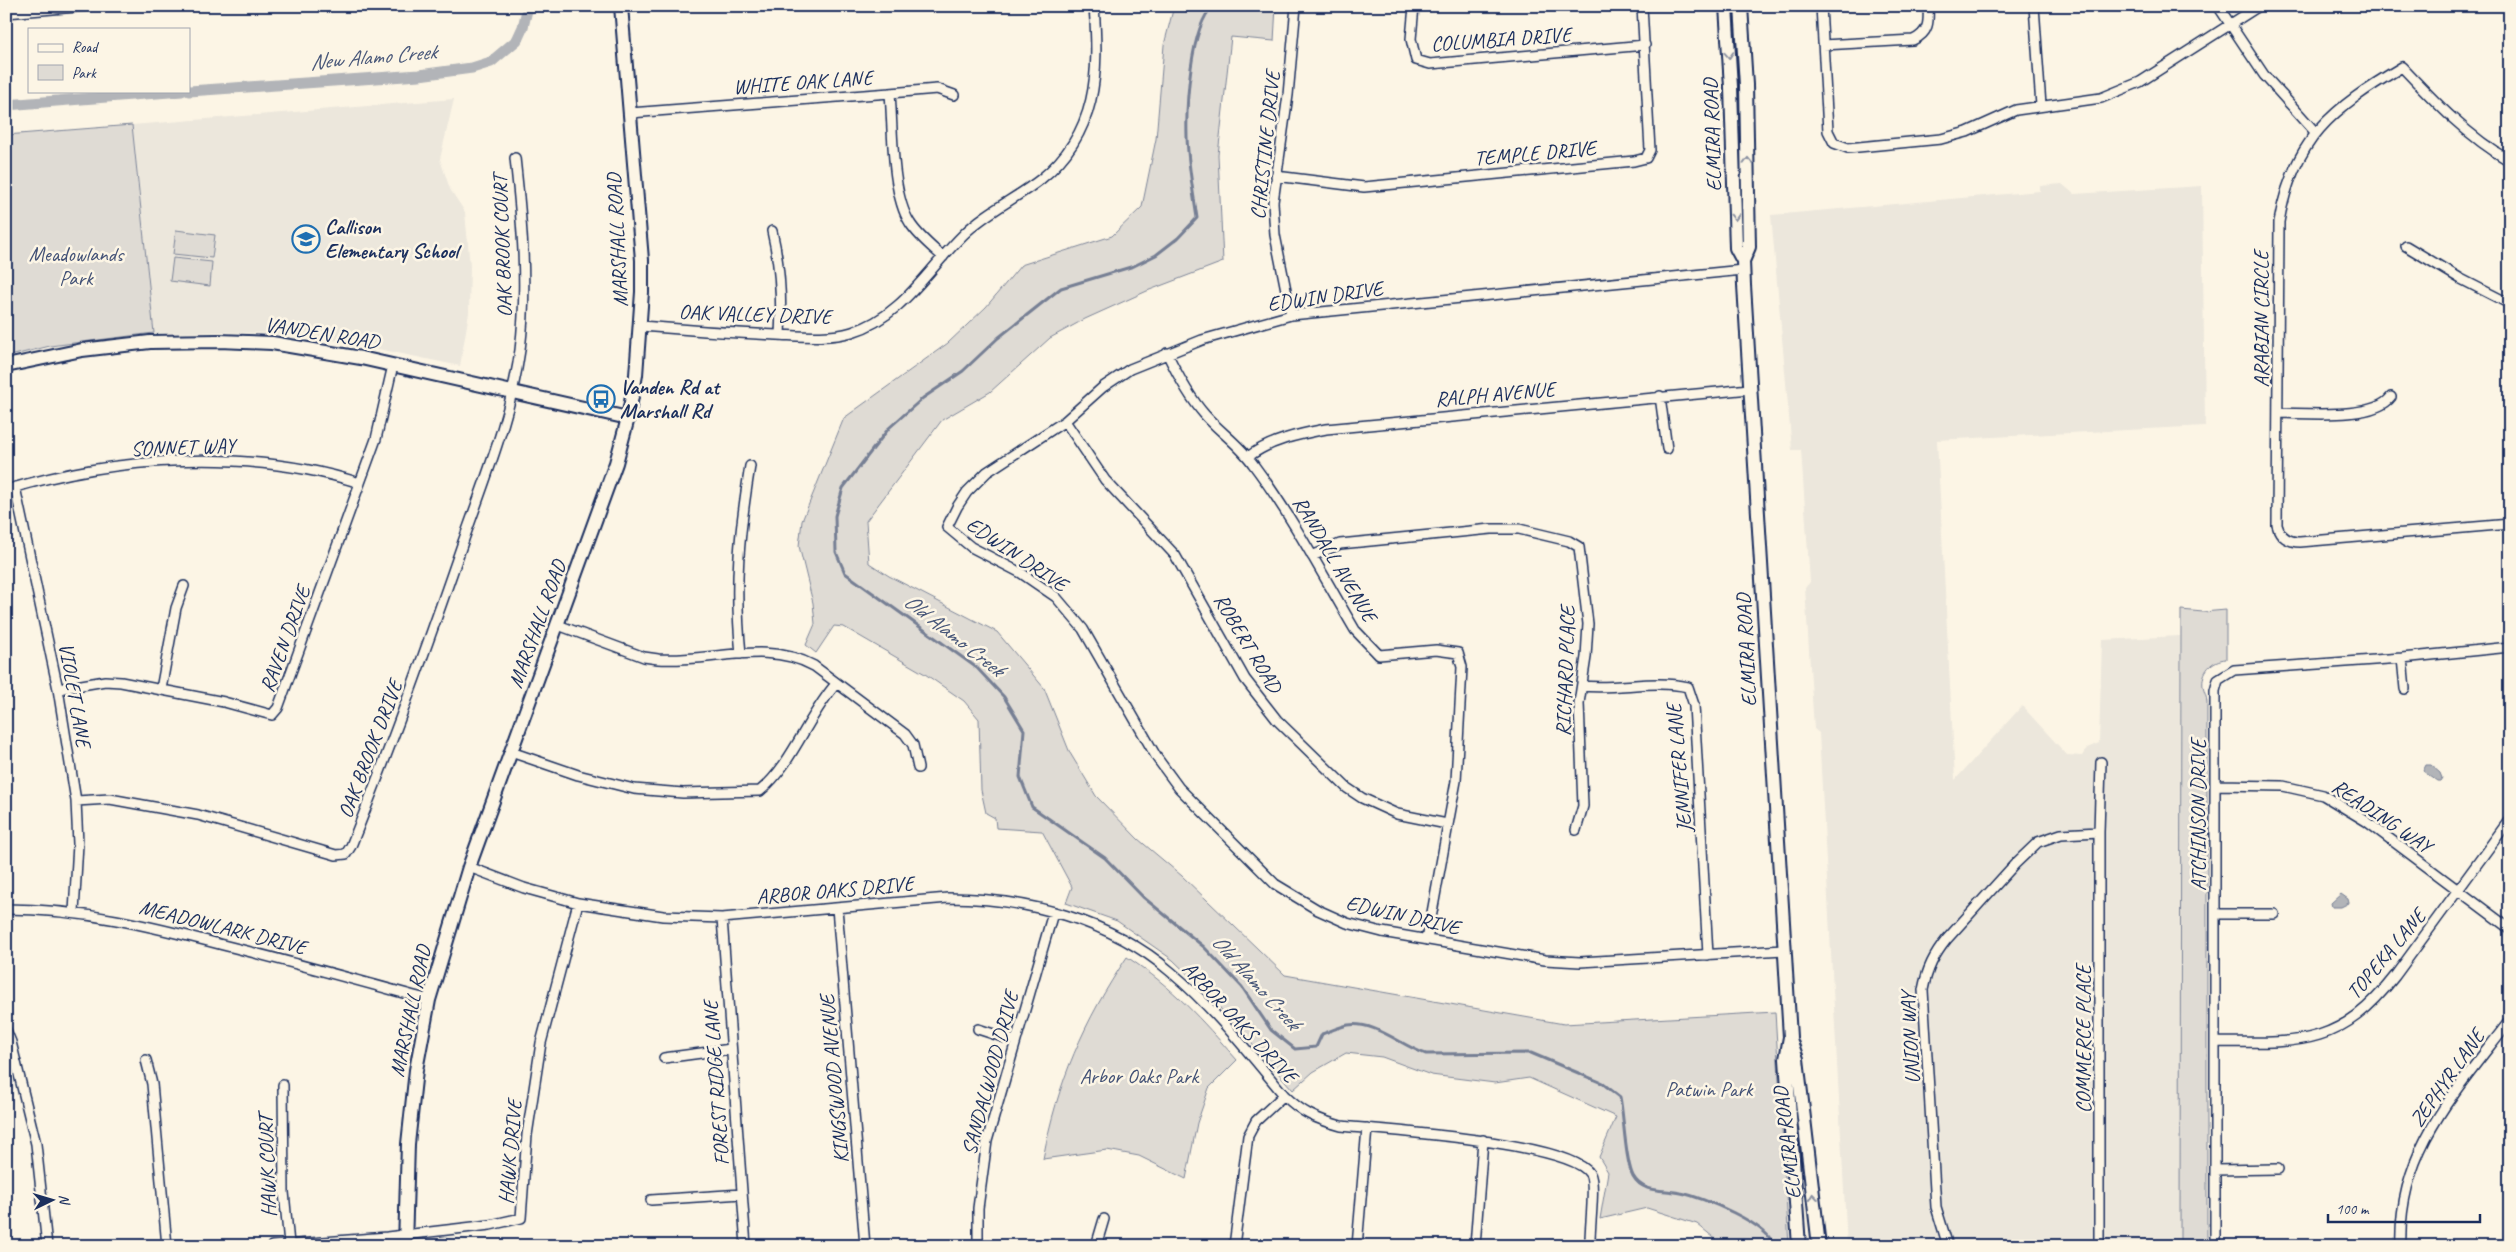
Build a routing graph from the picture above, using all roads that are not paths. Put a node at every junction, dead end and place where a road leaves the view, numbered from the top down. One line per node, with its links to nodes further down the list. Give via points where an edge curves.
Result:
1 (89, 6): 14 (street)
2 (621, 6): 21 (street, MARSHALL ROAD)
3 (1094, 6): 28 (street, OAK VALLEY DRIVE, via 1097,70 1092,96 1076,137 1041,179 965,233)
4 (1296, 6): 25 (street, CHRISTINE DRIVE)
5 (1414, 6): 16 (street, COLUMBIA DRIVE, via 1412,51 1416,60 1423,63)
6 (1642, 6): 16 (street, TEMPLE DRIVE)
7 (1726, 6): 29 (street, ELMIRA ROAD, one-way to 29, via 1736,248)
8 (1741, 6): 29 (street, ELMIRA ROAD, one-way to 8, via 1749,247)
9 (1821, 6): 17 (street)
10 (1928, 6): 17 (street, via 1927,29 1914,40)
11 (2034, 6): 20 (street)
12 (2218, 6): 15 (street)
13 (2260, 6): 15 (street)
14 (6, 13)
15 (2230, 25): 20 (street, via 2125,89 2086,102); 22 (street, via 2264,75)
16 (1644, 45): 25 (street, TEMPLE DRIVE, via 1650,150 1646,158 1634,162 1364,187)
17 (1823, 45): 20 (street, via 1828,131 1834,143 1848,148 1935,140 1960,134 2016,110)
18 (890, 93): 19 (street, via 937,89); 21 (street, WHITE OAK LANE); 28 (street, WHITE OAK LANE, via 902,206 910,223)
19 (954, 95)
20 (2041, 106)
21 (630, 113): 32 (street, MARSHALL ROAD, via 642,260)
22 (2316, 132): 24 (street, ARABIAN CIRCLE, via 2347,102 2402,67 2469,134); 41 (street, ARABIAN CIRCLE, via 2290,178 2279,222)
23 (515, 158): 38 (street, OAK BROOK COURT, via 525,287 520,352)
24 (2510, 162)
25 (1276, 176): 31 (street, CHRISTINE DRIVE, via 1274,228)
26 (772, 231): 33 (street, via 781,294)
27 (2406, 246): 30 (street)
28 (943, 257): 33 (street, OAK VALLEY DRIVE, via 897,308 874,324 829,336)
29 (1743, 266): 31 (street, EDWIN DRIVE); 37 (street, ELMIRA ROAD)
30 (2510, 304)
31 (1291, 315): 34 (street, EDWIN DRIVE)
32 (641, 326): 33 (street, OAK VALLEY DRIVE); 42 (street, MARSHALL ROAD)
33 (780, 335)
34 (1168, 353): 43 (street, EDWIN DRIVE, via 1130,369 1103,387); 45 (street, RANDALL AVENUE, via 1190,396)
35 (394, 365): 36 (street, VANDEN ROAD, via 272,343 219,341 143,343 82,350); 38 (street, VANDEN ROAD); 47 (street, RAVEN DRIVE, via 376,439)
36 (6, 366)
37 (1750, 389): 39 (street, RALPH AVENUE); 82 (street, ELMIRA ROAD)
38 (512, 392): 42 (street, VANDEN ROAD); 65 (street, OAK BROOK DRIVE, via 502,432 434,627 346,854 135,802 110,799)
39 (1660, 396): 44 (street); 45 (street, RALPH AVENUE, via 1326,429 1258,449)
40 (2391, 397): 41 (street, via 2386,404 2368,410)
41 (2278, 413): 49 (street, ARABIAN CIRCLE, via 2278,525 2280,533 2290,540 2300,542)
42 (628, 418): 52 (street, MARSHALL ROAD, via 606,494)
43 (1065, 422): 67 (street, ROBERT ROAD, via 1105,480 1175,555 1246,679 1276,720 1347,788 1362,798 1397,814); 81 (street, EDWIN DRIVE, via 987,472 967,492 947,527 970,547 1022,573 1056,597 1084,630 1157,758 1179,788 1275,884 1318,910 1348,922)
44 (1666, 449)
45 (1248, 457): 50 (street, RANDALL AVENUE, via 1293,521)
46 (750, 466): 54 (street, via 737,558 736,595)
47 (360, 483): 48 (street, SONNET WAY, via 278,464 226,460 118,467); 58 (street, RAVEN DRIVE, via 278,708 272,715)
48 (10, 489): 59 (street, VIOLET LANE)
49 (2510, 524)
50 (1312, 556): 57 (street, RICHARD PLACE, via 1340,544 1491,529 1519,529 1574,544 1582,552 1588,624); 67 (street, RANDALL AVENUE, via 1355,630 1379,655 1436,650 1458,653 1462,666 1456,781)
51 (184, 586): 58 (street, via 176,608)
52 (558, 626): 54 (street, via 644,657 672,660); 61 (street, MARSHALL ROAD)
53 (2510, 647): 55 (street, ATCHINSON DRIVE)
54 (741, 654): 56 (street, via 784,653 798,657)
55 (2402, 658): 60 (street); 64 (street, ATCHINSON DRIVE, via 2234,670 2222,676 2215,691)
56 (836, 684): 61 (street, via 797,745 760,791 683,793 634,789 578,775); 63 (street, via 904,734 913,745)
57 (1582, 686): 68 (street, RICHARD PLACE, via 1579,730 1583,806); 83 (street, JENNIFER LANE, via 1688,686 1694,705)
58 (161, 688): 59 (street, RAVEN DRIVE, via 105,681)
59 (58, 689): 65 (street, VIOLET LANE)
60 (2405, 689)
61 (511, 752): 70 (street, MARSHALL ROAD)
62 (2101, 762): 69 (street, COMMERCE PLACE)
63 (918, 768)
64 (2216, 785): 71 (street, READING WAY, via 2283,786 2323,795 2366,821); 77 (street, ATCHINSON DRIVE)
65 (76, 801): 75 (street, VIOLET LANE, via 78,844)
66 (2510, 819): 71 (street, TOPEKA LANE)
67 (1448, 824): 81 (street, RANDALL AVENUE)
68 (1576, 830)
69 (2099, 832): 118 (street, UNION WAY, via 2050,836 2027,851 1942,946 1926,975 1923,990 1936,1207); 119 (street, COMMERCE PLACE)
70 (469, 867): 72 (street, ARBOR OAKS DRIVE, via 524,888); 84 (street, MARSHALL ROAD)
71 (2459, 891): 80 (street, READING WAY); 90 (street, TOPEKA LANE, via 2379,997 2335,1030 2298,1040)
72 (578, 903): 79 (street, ARBOR OAKS DRIVE, via 663,916); 103 (street, HAWK DRIVE, via 548,1010 538,1062 527,1135 521,1218)
73 (6, 908): 75 (street, MEADOWLARK DRIVE)
74 (837, 908): 76 (street, ARBOR OAKS DRIVE, via 980,898 1032,906); 79 (street, ARBOR OAKS DRIVE); 109 (street, KINGSWOOD AVENUE)
75 (74, 912): 84 (street, MEADOWLARK DRIVE, via 149,926)
76 (1053, 913): 89 (street, SANDALWOOD DRIVE); 95 (street, ARBOR OAKS DRIVE, via 1093,925 1137,947 1170,971 1194,993)
77 (2215, 914): 78 (street); 90 (street, ATCHINSON DRIVE)
78 (2274, 914)
79 (722, 918): 91 (street, FOREST RIDGE LANE)
80 (2510, 929)
81 (1427, 940): 83 (street, EDWIN DRIVE, via 1544,960 1580,962)
82 (1784, 950): 83 (street, EDWIN DRIVE); 88 (street, ELMIRA ROAD)
83 (1708, 955)
84 (429, 1000): 103 (street, MARSHALL ROAD, via 411,1109)
85 (2510, 1020): 121 (street, ZEPHYR LANE, via 2454,1090 2427,1132 2406,1188)
86 (978, 1029): 89 (street)
87 (6, 1030): 105 (street, via 36,1144)
88 (1790, 1037): 116 (street, ELMIRA ROAD, via 1786,1059); 117 (street, ELMIRA ROAD, one-way to 88, via 1797,1059)
89 (1015, 1041): 110 (street, SANDALWOOD DRIVE, via 987,1141 978,1208)
90 (2215, 1042): 99 (street, ATCHINSON DRIVE)
91 (731, 1049): 92 (street); 100 (street, FOREST RIDGE LANE)
92 (664, 1058)
93 (146, 1060): 106 (street, via 152,1084)
94 (283, 1085): 104 (street, HAWK COURT, via 284,1192)
95 (1284, 1095): 96 (street, ARBOR OAKS DRIVE, via 1299,1110 1320,1120); 112 (street, via 1256,1121 1248,1136)
96 (1367, 1128): 97 (street, ARBOR OAKS DRIVE); 113 (street)
97 (1483, 1140): 114 (street); 115 (street, ARBOR OAKS DRIVE, via 1552,1155 1588,1172 1593,1185)
98 (2278, 1169): 99 (street)
99 (2215, 1170): 120 (street, ATCHINSON DRIVE)
100 (742, 1194): 101 (street); 108 (street, FOREST RIDGE LANE)
101 (651, 1200)
102 (1104, 1219): 111 (street)
103 (405, 1240): 104 (street, HAWK DRIVE)
104 (289, 1244): 107 (street, HAWK DRIVE)
105 (47, 1246)
106 (167, 1246)
107 (272, 1246)
108 (746, 1246)
109 (865, 1246)
110 (978, 1246)
111 (1096, 1246)
112 (1234, 1246)
113 (1357, 1246)
114 (1475, 1246)
115 (1590, 1246)
116 (1799, 1246)
117 (1819, 1246)
118 (1948, 1246)
119 (2100, 1246)
120 (2215, 1246)
121 (2401, 1246)

